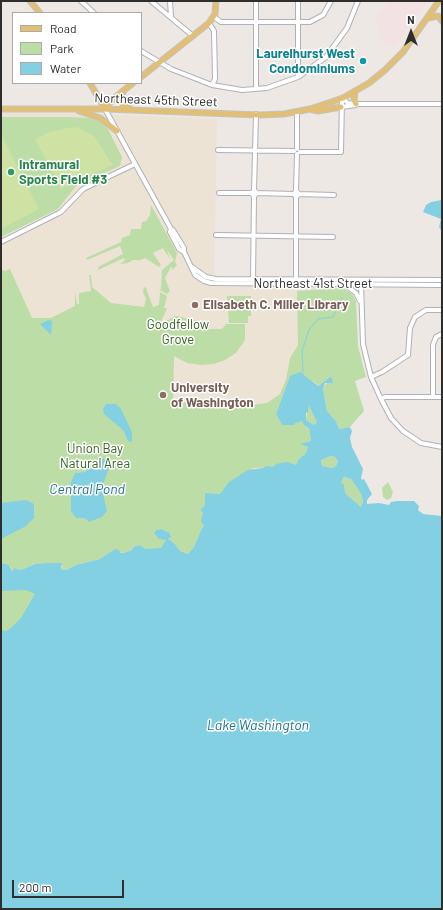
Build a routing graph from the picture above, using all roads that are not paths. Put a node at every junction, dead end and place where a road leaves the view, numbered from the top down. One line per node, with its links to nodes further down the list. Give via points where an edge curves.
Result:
1 (30, 1): 12 (main road)
2 (82, 1): 13 (street)
3 (151, 1): 11 (street)
4 (216, 1): 16 (main road)
5 (256, 1): 19 (street)
6 (298, 1): 18 (street)
7 (331, 1): 18 (street, via 323,16 315,21)
8 (358, 1): 24 (street, via 348,28 338,44 321,62)
9 (439, 1): 15 (main road)
10 (170, 2): 11 (street, via 164,8); 14 (street)
11 (158, 7): 14 (street)
12 (39, 12)
13 (93, 12)
14 (170, 17): 20 (street)
15 (427, 18): 17 (main road, via 436,16); 30 (main road, via 395,61)
16 (211, 20): 19 (street); 20 (main road); 27 (street, via 214,31 215,79)
17 (442, 21)
18 (298, 22): 19 (street); 24 (street)
19 (256, 23): 28 (street)
20 (193, 36): 22 (main road)
21 (142, 52): 22 (street)
22 (159, 63): 23 (main road); 27 (street)
23 (142, 76)
24 (298, 77): 28 (street, via 276,86)
25 (91, 84): 37 (main road)
26 (133, 84): 29 (main road)
27 (212, 85): 28 (street)
28 (256, 90)
29 (123, 91): 37 (main road); 39 (main road, via 123,104)
30 (355, 91): 31 (main road); 32 (main road)
31 (342, 98): 32 (street, via 348,103); 34 (street); 38 (main road)
32 (356, 104): 33 (street); 34 (street)
33 (442, 104)
34 (341, 107): 38 (main road, via 318,111); 45 (street, via 341,152)
35 (1, 109): 36 (main road, Northeast 45th Street)
36 (72, 109): 37 (main road, Northeast 45th Street); 42 (main road, via 100,118)
37 (105, 109): 39 (main road, Northeast 45th Street); 42 (street, Northeast 41st Street)
38 (310, 109): 40 (main road, Northeast 45th Street)
39 (133, 110): 41 (main road, Northeast 45th Street)
40 (298, 112): 41 (main road, Northeast 45th Street); 45 (street)
41 (256, 114): 44 (street)
42 (117, 131): 46 (street, Northeast 41st Street)
43 (218, 150): 44 (street)
44 (255, 151): 45 (street); 48 (street)
45 (297, 151): 49 (street)
46 (135, 164): 55 (street, via 83,189 61,212); 58 (street, Northeast 41st Street, via 195,275 208,283)
47 (219, 193): 48 (street)
48 (254, 193): 49 (street); 52 (street)
49 (296, 194): 50 (street); 53 (street)
50 (334, 195)
51 (216, 235): 52 (street)
52 (254, 236): 53 (street); 58 (street)
53 (296, 237): 54 (street); 59 (street)
54 (333, 237)
55 (1, 242)
56 (361, 279): 57 (street, Northeast 41st Street); 59 (street, Northeast 41st Street); 61 (street)
57 (442, 280)
58 (253, 282): 59 (street, Northeast 41st Street)
59 (296, 282): 60 (street, Northeast 41st Street)
60 (344, 285): 61 (street, Northeast 41st Street); 63 (street, via 353,290)
61 (361, 285): 62 (street, Northeast 41st Street); 63 (street)
62 (442, 285)
63 (361, 304): 66 (street, via 363,344)
64 (442, 310): 66 (street, via 426,310 416,317 410,328 408,355)
65 (442, 334): 67 (street, via 436,337 433,345)
66 (371, 377): 69 (street)
67 (433, 396): 68 (street); 69 (street)
68 (442, 396)
69 (381, 399): 70 (street, via 391,418 403,431 421,442)
70 (442, 447)

